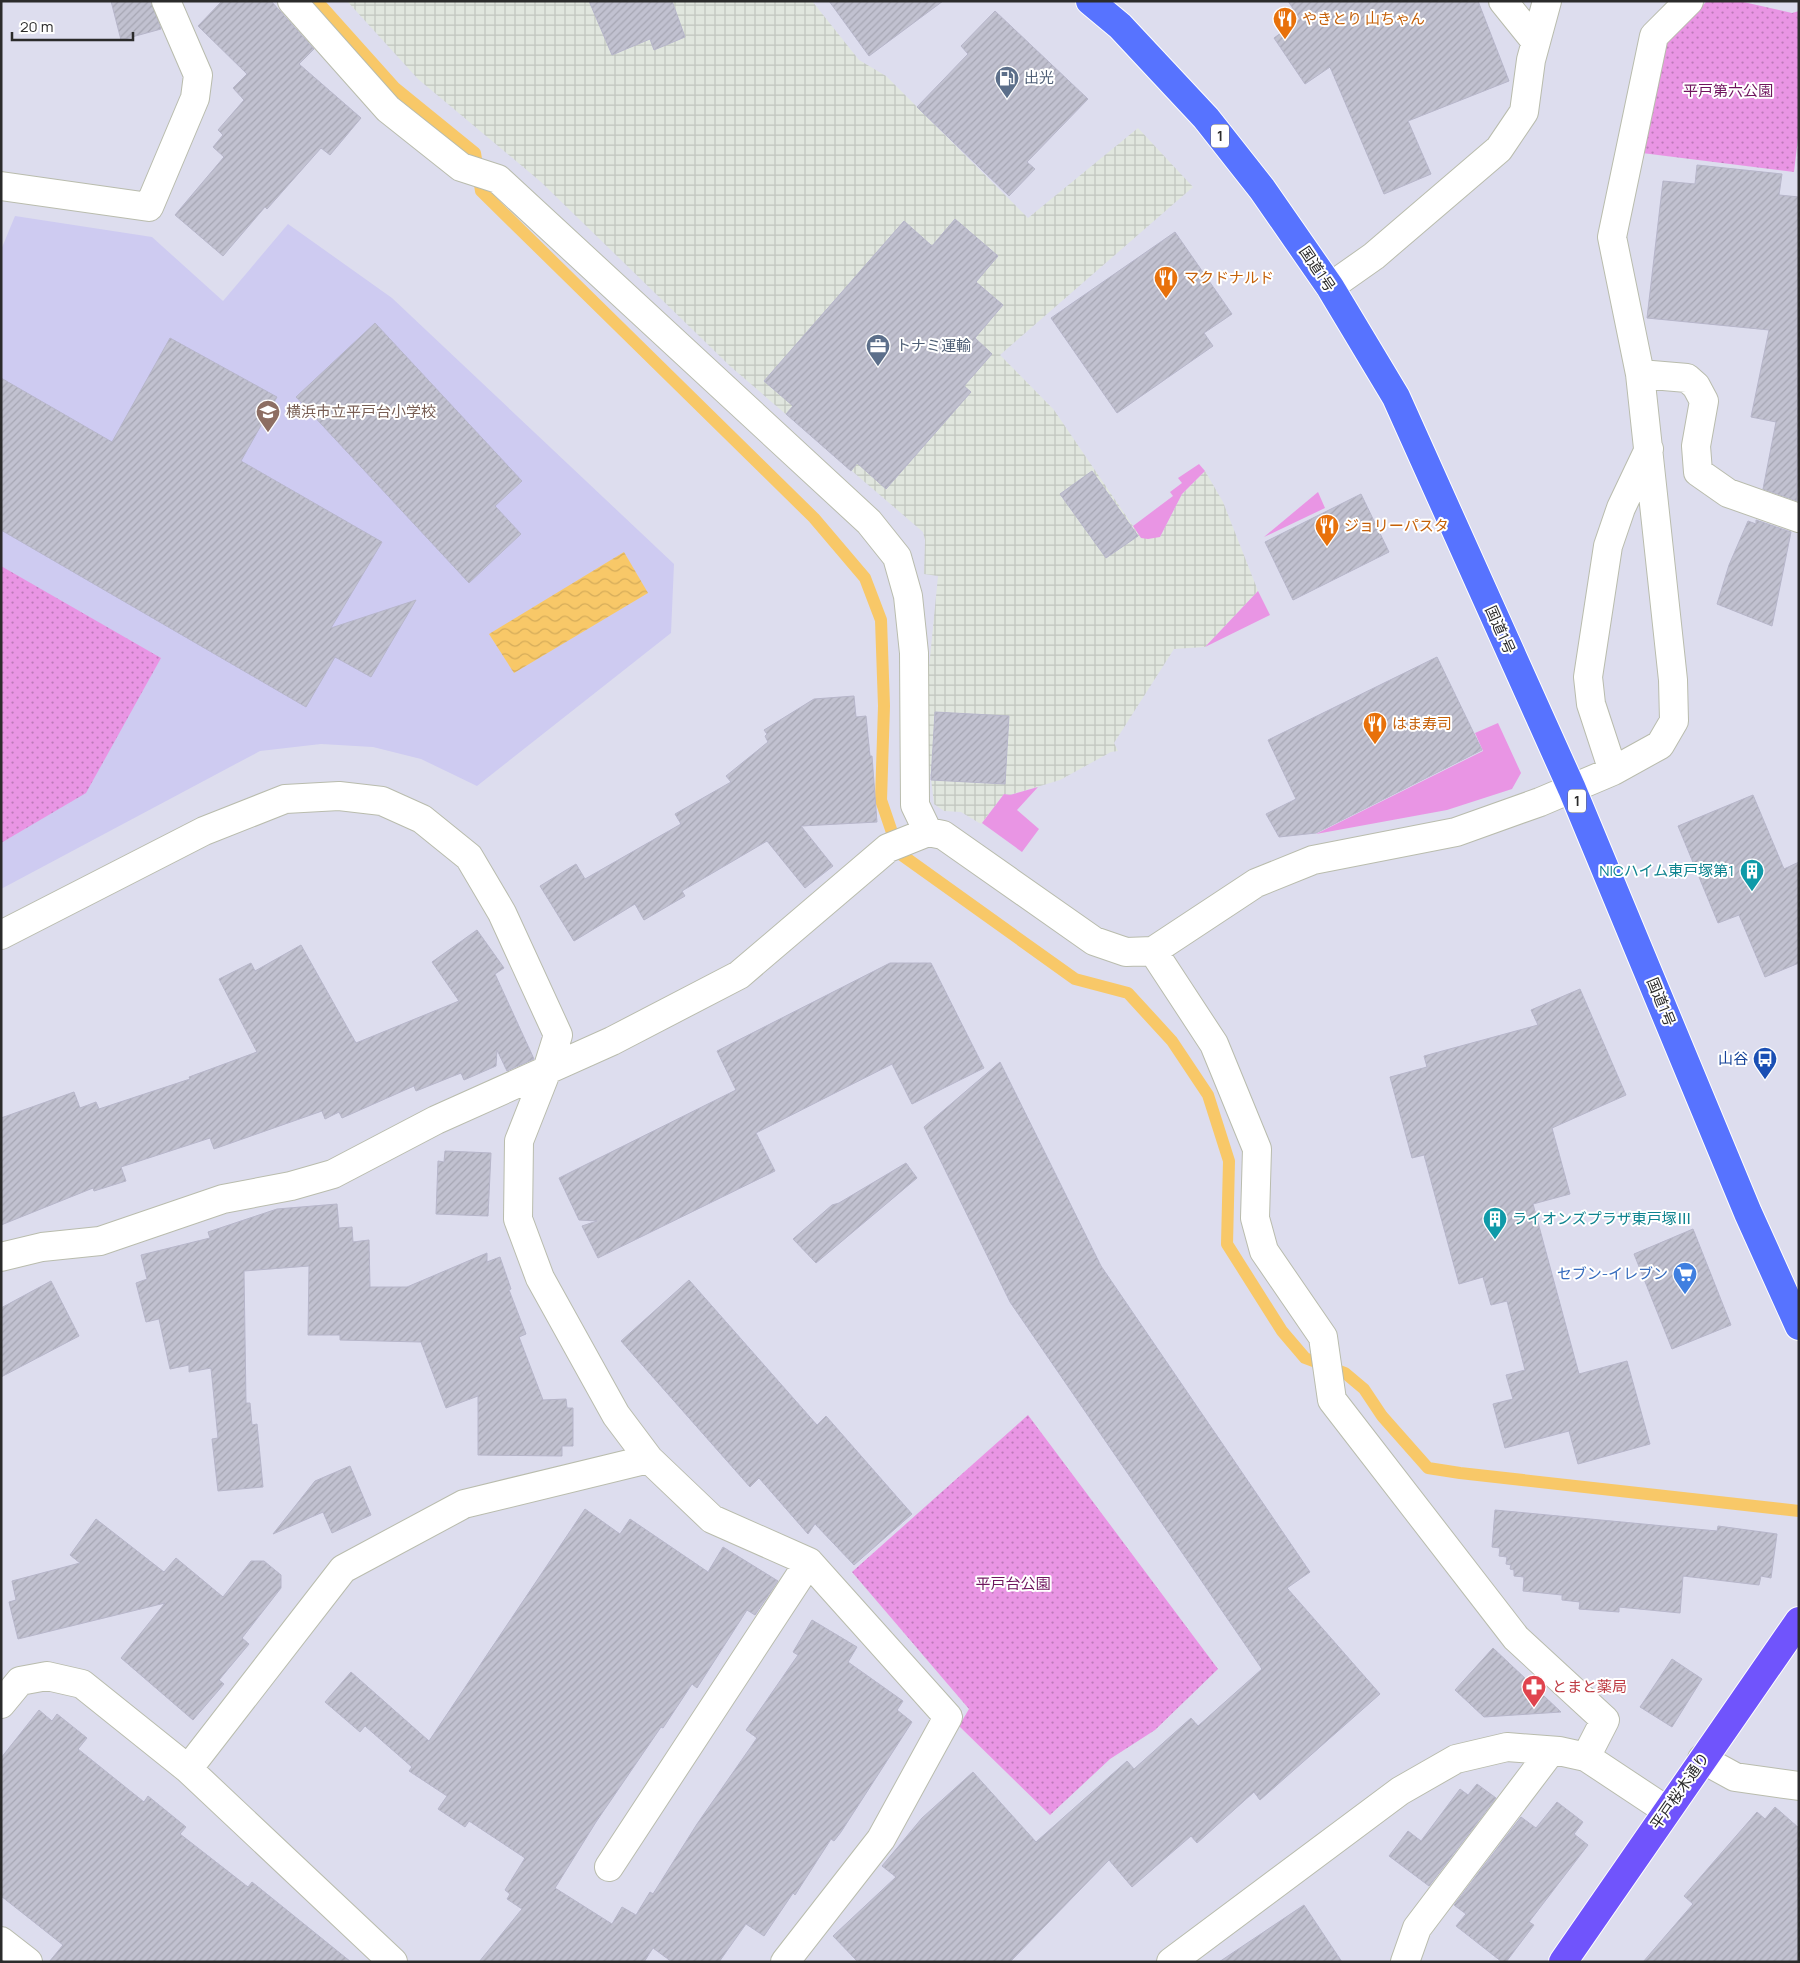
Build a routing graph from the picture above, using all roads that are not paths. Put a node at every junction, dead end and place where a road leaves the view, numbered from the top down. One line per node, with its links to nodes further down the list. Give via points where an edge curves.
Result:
1 (166, 1): 8 (street, via 198,75 195,98 149,207)
2 (292, 1): 15 (street, via 388,109 461,166 498,179 869,522 897,557 908,596 914,653 915,805)
3 (1090, 1): 9 (highway, 国道1号 / 1, via 1120,26 1206,118 1262,190)
4 (1503, 1): 7 (street)
5 (1547, 1): 7 (street)
6 (1689, 1): 10 (street, via 1654,36 1612,237)
7 (1536, 42): 9 (street, via 1524,112 1498,149 1374,256)
8 (1, 186)
9 (1330, 287): 14 (highway, 国道1号 / 1, via 1396,397)
10 (1640, 374): 11 (street); 12 (street, via 1687,378 1696,386 1704,402 1696,446 1698,472 1728,493)
11 (1649, 449): 13 (street, via 1621,508 1608,546 1588,676 1591,704); 13 (street, via 1673,680 1674,721 1660,745)
12 (1799, 518)
13 (1613, 771): 14 (street)
14 (1572, 789): 17 (street, via 1456,832 1313,860 1256,883); 20 (highway, 国道1号 / 1, via 1744,1204)
15 (928, 832): 17 (street, via 943,835 1094,941 1126,952); 18 (street, via 888,848 739,975 612,1041)
16 (1, 935): 18 (street, via 204,831 285,799 339,796 382,801 422,819 469,857 502,913 558,1035)
17 (1153, 951): 26 (street, via 1214,1044 1257,1149 1256,1218 1264,1251 1323,1337 1332,1400 1516,1638 1605,1720)
18 (547, 1070): 19 (street, via 436,1120 333,1174 224,1199 100,1241 42,1247); 21 (street, via 520,1141 518,1219 540,1278 554,1304 616,1415)
19 (1, 1257)
20 (1799, 1326)
21 (649, 1459): 22 (street, via 712,1519); 28 (street, via 464,1504 343,1569)
22 (809, 1562): 31 (street); 33 (street, via 948,1717 881,1839)
23 (1799, 1621): 27 (main road, 平戸桜木通り)
24 (1, 1704): 28 (street, via 20,1680 47,1676 82,1684)
25 (1550, 1751): 26 (street); 34 (street, via 1507,1747 1456,1759 1400,1791); 35 (street, via 1417,1928)
26 (1586, 1757): 30 (street)
27 (1702, 1759): 29 (street, via 1735,1777); 30 (main road, 平戸桜木通り)
28 (188, 1770): 32 (street)
29 (1799, 1786)
30 (1666, 1810): 36 (main road, 平戸桜木通り)
31 (609, 1867)
32 (393, 1962)
33 (785, 1962)
34 (1171, 1962)
35 (1405, 1962)
36 (1563, 1962)

